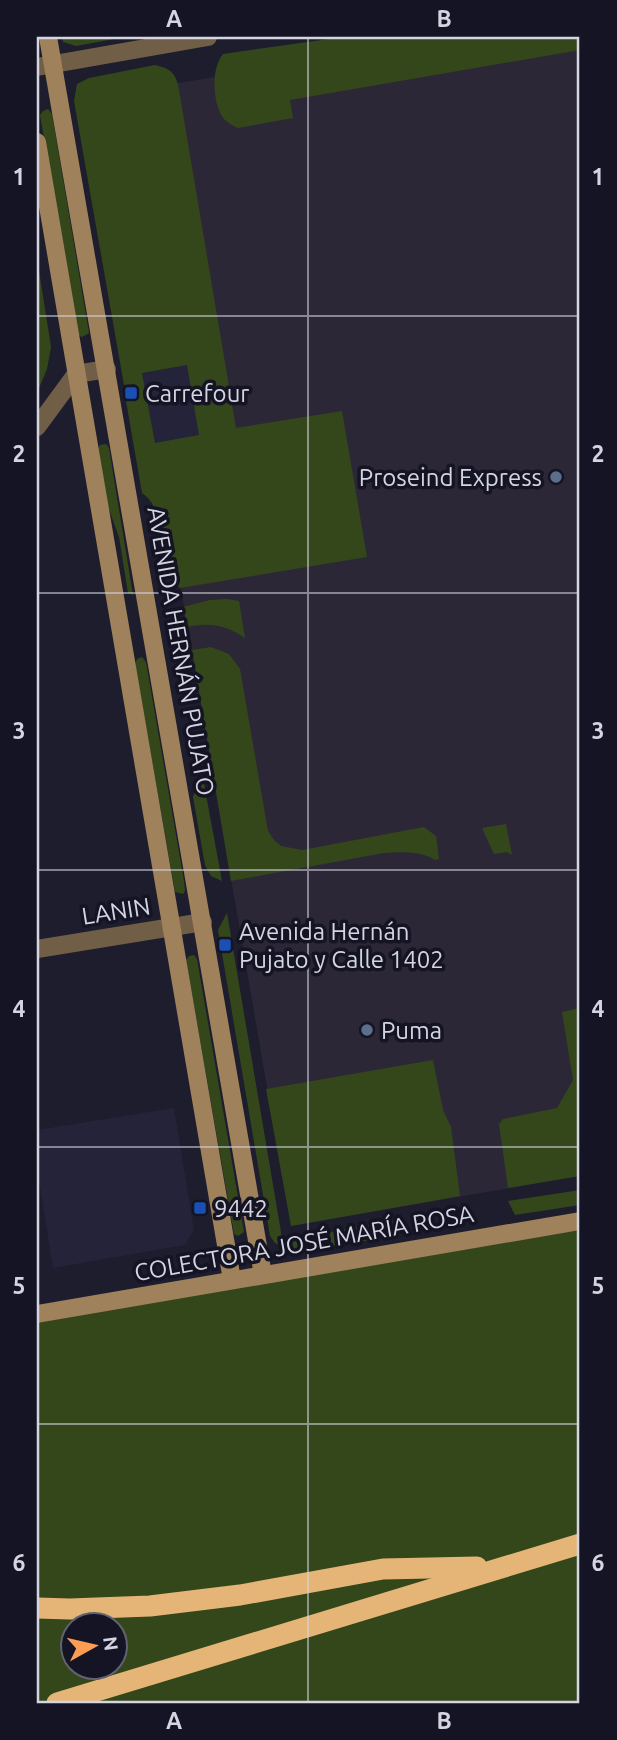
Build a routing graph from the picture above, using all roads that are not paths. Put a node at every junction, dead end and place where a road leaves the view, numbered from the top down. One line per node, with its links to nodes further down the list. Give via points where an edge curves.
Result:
1 (48, 37): 3 (street, AVENIDA HERNÁN PUJATO)
2 (208, 37): 3 (street)
3 (45, 65): 5 (street, AVENIDA HERNÁN PUJATO)
4 (37, 142): 6 (street)
5 (107, 369): 6 (street); 8 (street, AVENIDA HERNÁN PUJATO)
6 (76, 374): 7 (street); 9 (street)
7 (37, 428)
8 (203, 922): 9 (street, LANIN); 12 (street, AVENIDA HERNÁN PUJATO)
9 (171, 927): 10 (street, LANIN); 13 (street)
10 (37, 949)
11 (580, 1221): 12 (street, COLECTORA JOSÉ MARÍA ROSA)
12 (263, 1275): 13 (street, COLECTORA JOSÉ MARÍA ROSA)
13 (232, 1280): 14 (street, COLECTORA JOSÉ MARÍA ROSA)
14 (37, 1314)
15 (580, 1544): 16 (highway)
16 (504, 1567): 17 (highway, via 383,1569 150,1606); 18 (highway)
17 (37, 1608)
18 (57, 1703)

